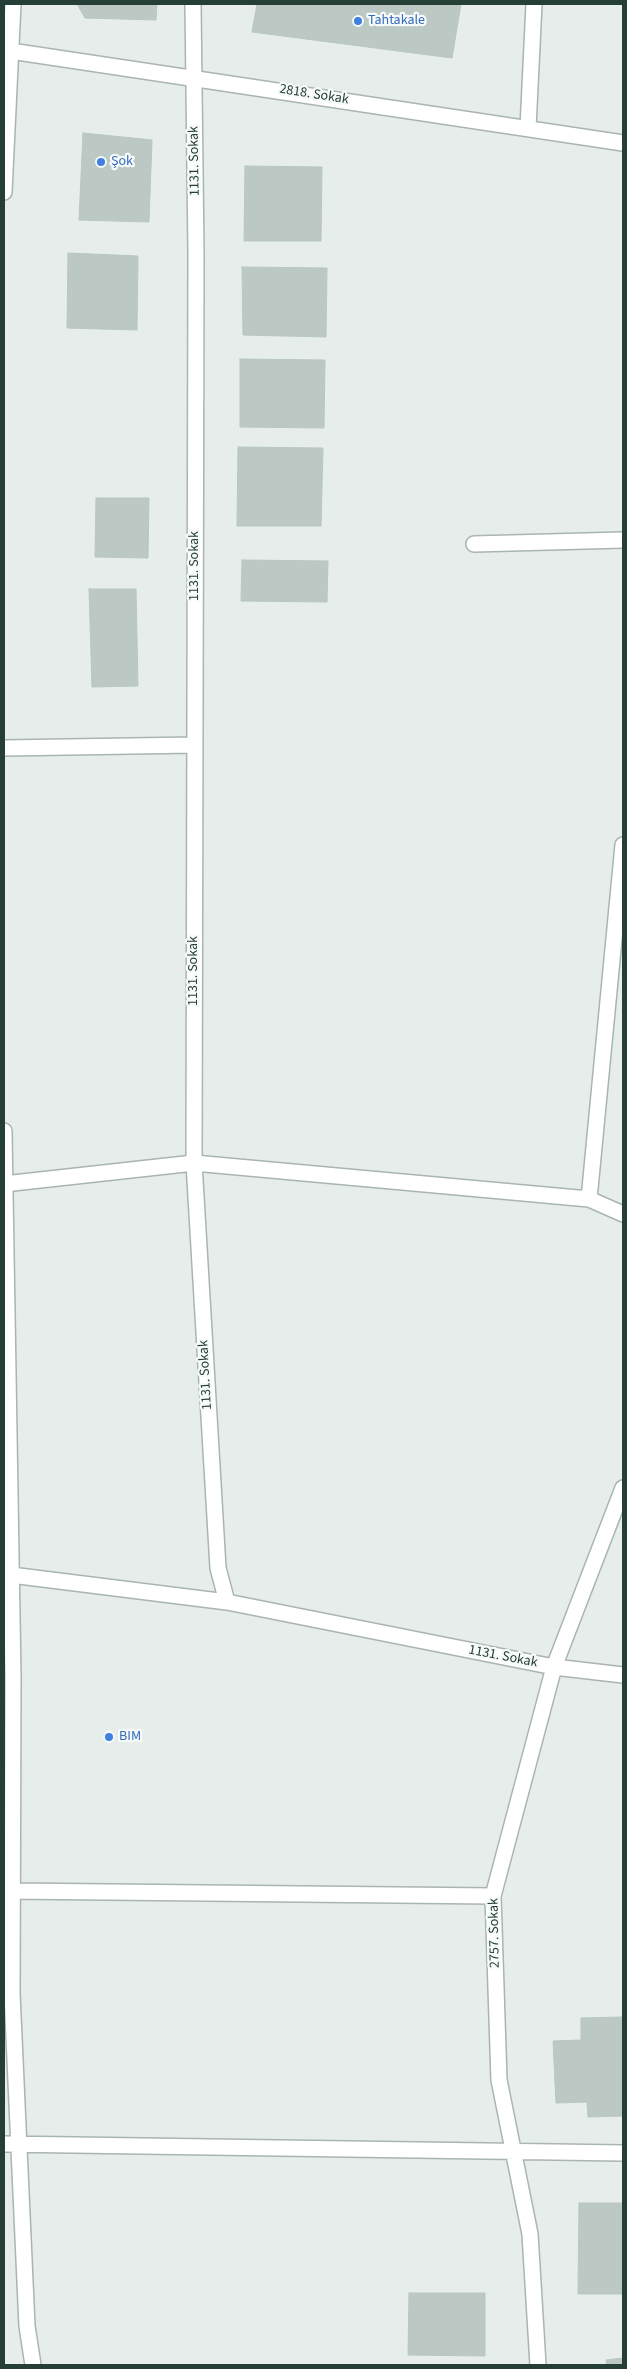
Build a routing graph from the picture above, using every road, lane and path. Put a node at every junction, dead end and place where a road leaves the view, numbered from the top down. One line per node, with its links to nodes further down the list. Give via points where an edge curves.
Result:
1 (14, 4): 4 (street)
2 (193, 4): 5 (street, 1131. Sokak)
3 (534, 4): 6 (street)
4 (7, 50): 5 (street, 2818. Sokak); 8 (street)
5 (194, 77): 6 (street, 2818. Sokak); 11 (street, 1131. Sokak)
6 (528, 128): 7 (street, 2818. Sokak)
7 (623, 143)
8 (4, 192)
9 (623, 540): 10 (street)
10 (474, 544)
11 (195, 745): 12 (street); 15 (street, 1131. Sokak)
12 (4, 748)
13 (623, 845): 17 (street)
14 (4, 1131): 16 (street)
15 (194, 1163): 16 (street); 17 (street); 21 (street, 1131. Sokak, via 218,1568)
16 (4, 1184): 20 (street)
17 (589, 1199): 18 (street)
18 (623, 1214)
19 (623, 1488): 22 (street, 2757. Sokak)
20 (11, 1575): 21 (street); 24 (street)
21 (227, 1602): 22 (street, 1131. Sokak)
22 (554, 1667): 23 (street, 1131. Sokak); 26 (street, 2757. Sokak)
23 (623, 1675)
24 (8, 1804): 25 (street)
25 (12, 1891): 26 (street); 27 (street)
26 (492, 1896): 28 (street, 2757. Sokak, via 498,2080)
27 (11, 2144): 28 (street); 30 (street, via 27,2326)
28 (514, 2152): 29 (street); 31 (street, 2757. Sokak, via 530,2234)
29 (623, 2152)
30 (34, 2365)
31 (538, 2365)

